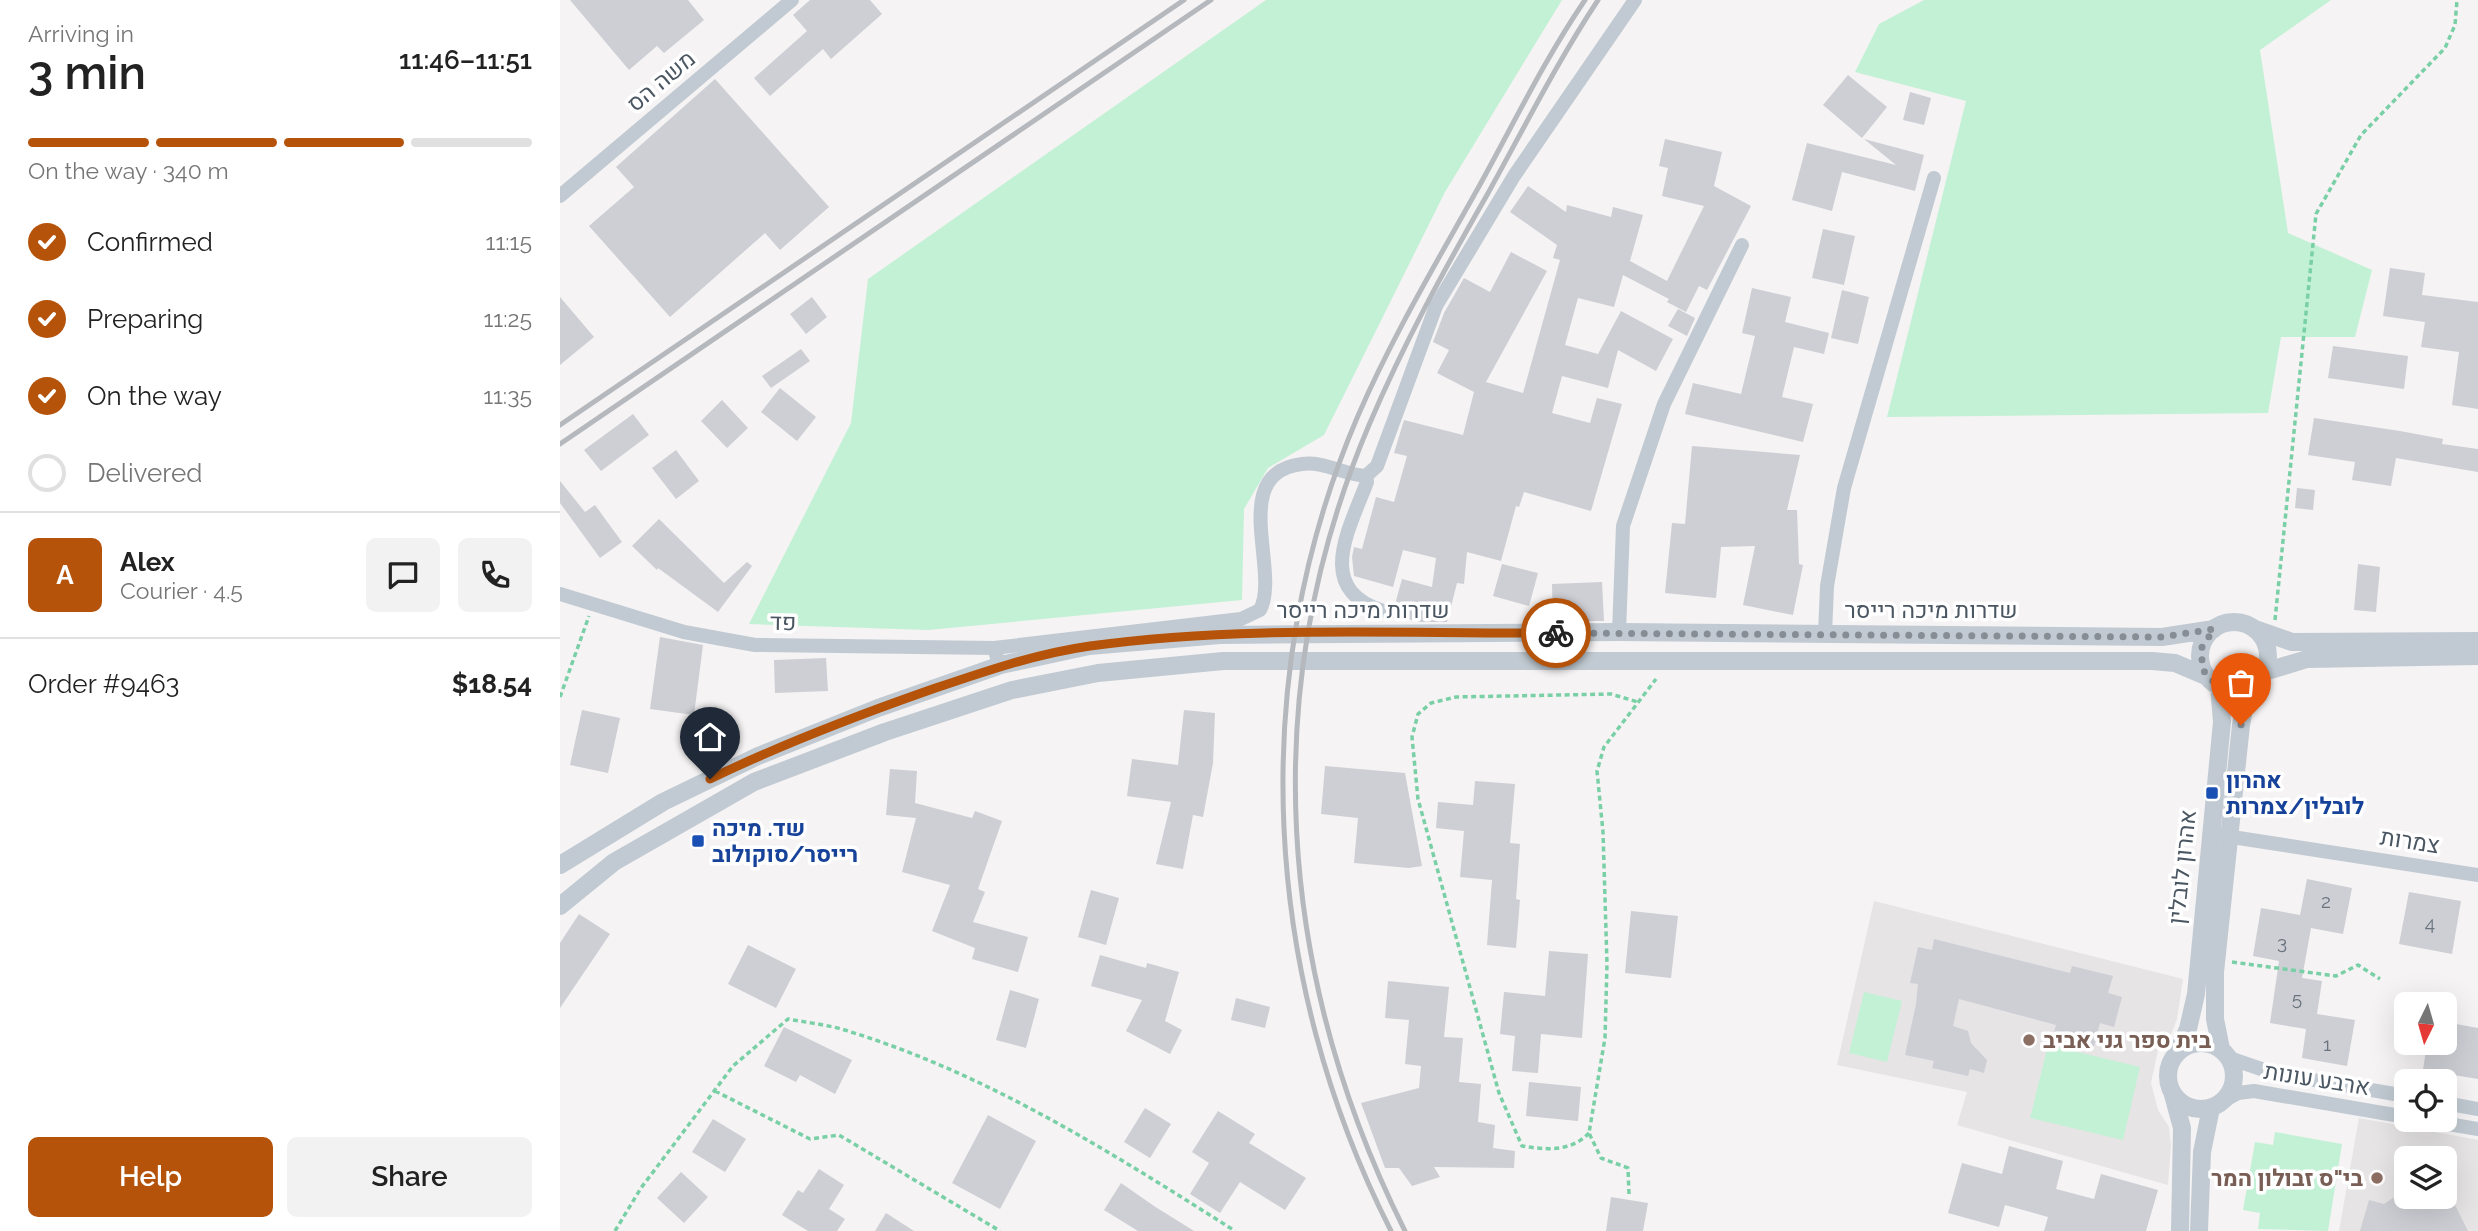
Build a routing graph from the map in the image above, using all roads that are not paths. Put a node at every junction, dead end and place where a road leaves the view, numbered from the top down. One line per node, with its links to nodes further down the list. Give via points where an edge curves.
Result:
1 (792, 0): 4 (street, משה הס)
2 (1634, 0): 6 (street, via 1514,176 1436,306 1377,466)
3 (1934, 178): 12 (street, via 1844,488 1827,586)
4 (560, 196)
5 (1742, 245): 11 (street, via 1664,404 1623,526)
6 (1366, 476): 8 (street, via 1340,560 1342,577 1362,601); 14 (street, פד, via 1302,464 1275,476 1261,503 1266,592 1261,610 1253,615)
7 (560, 594): 14 (street, פד, via 684,632 755,645)
8 (1383, 611)
9 (2214, 629): 10 (street, via 2234,622); 12 (street, שדרות מיכה רייסר, via 2162,637); 18 (street, via 2200,657)
10 (2255, 629): 13 (street, via 2292,642); 17 (street, via 2268,654)
11 (1619, 632): 12 (street, שדרות מיכה רייסר); 16 (street, שדרות מיכה רייסר, via 1220,635 1089,646)
12 (1825, 634)
13 (2478, 641)
14 (994, 648): 16 (street)
15 (2478, 656): 17 (street, via 2307,659)
16 (1001, 666): 22 (street, שדרות מיכה רייסר, via 758,756 663,802)
17 (2264, 672): 19 (street)
18 (2213, 682): 19 (street, via 2228,690); 20 (street, אהרון לובלין, via 2222,722); 24 (street, via 2175,663 2152,661 1223,661 1098,673 1012,690 754,782 614,862)
19 (2248, 687): 21 (street, אהרון לובלין)
20 (2211, 833): 21 (street, צמרות); 25 (street, אהרון לובלין, via 2196,995)
21 (2230, 836): 23 (street, צמרות); 26 (street, אהרון לובלין, via 2215,1020)
22 (560, 865)
23 (2478, 874)
24 (560, 906)
25 (2178, 1051): 26 (street, via 2195,1043 2213,1045); 28 (street, via 2168,1068)
26 (2225, 1054): 27 (street, ארבע עונות, via 2273,1073); 29 (street, via 2233,1067 2233,1085)
27 (2394, 1094)
28 (2173, 1096): 29 (street, via 2190,1108); 35 (street, via 2182,1128)
29 (2217, 1104): 32 (street, ארבע עונות, via 2238,1093 2262,1092); 36 (street, via 2202,1152)
30 (2457, 1105): 31 (street)
31 (2478, 1109)
32 (2394, 1115)
33 (2457, 1125): 34 (street)
34 (2478, 1129)
35 (2180, 1231)
36 (2200, 1231)

